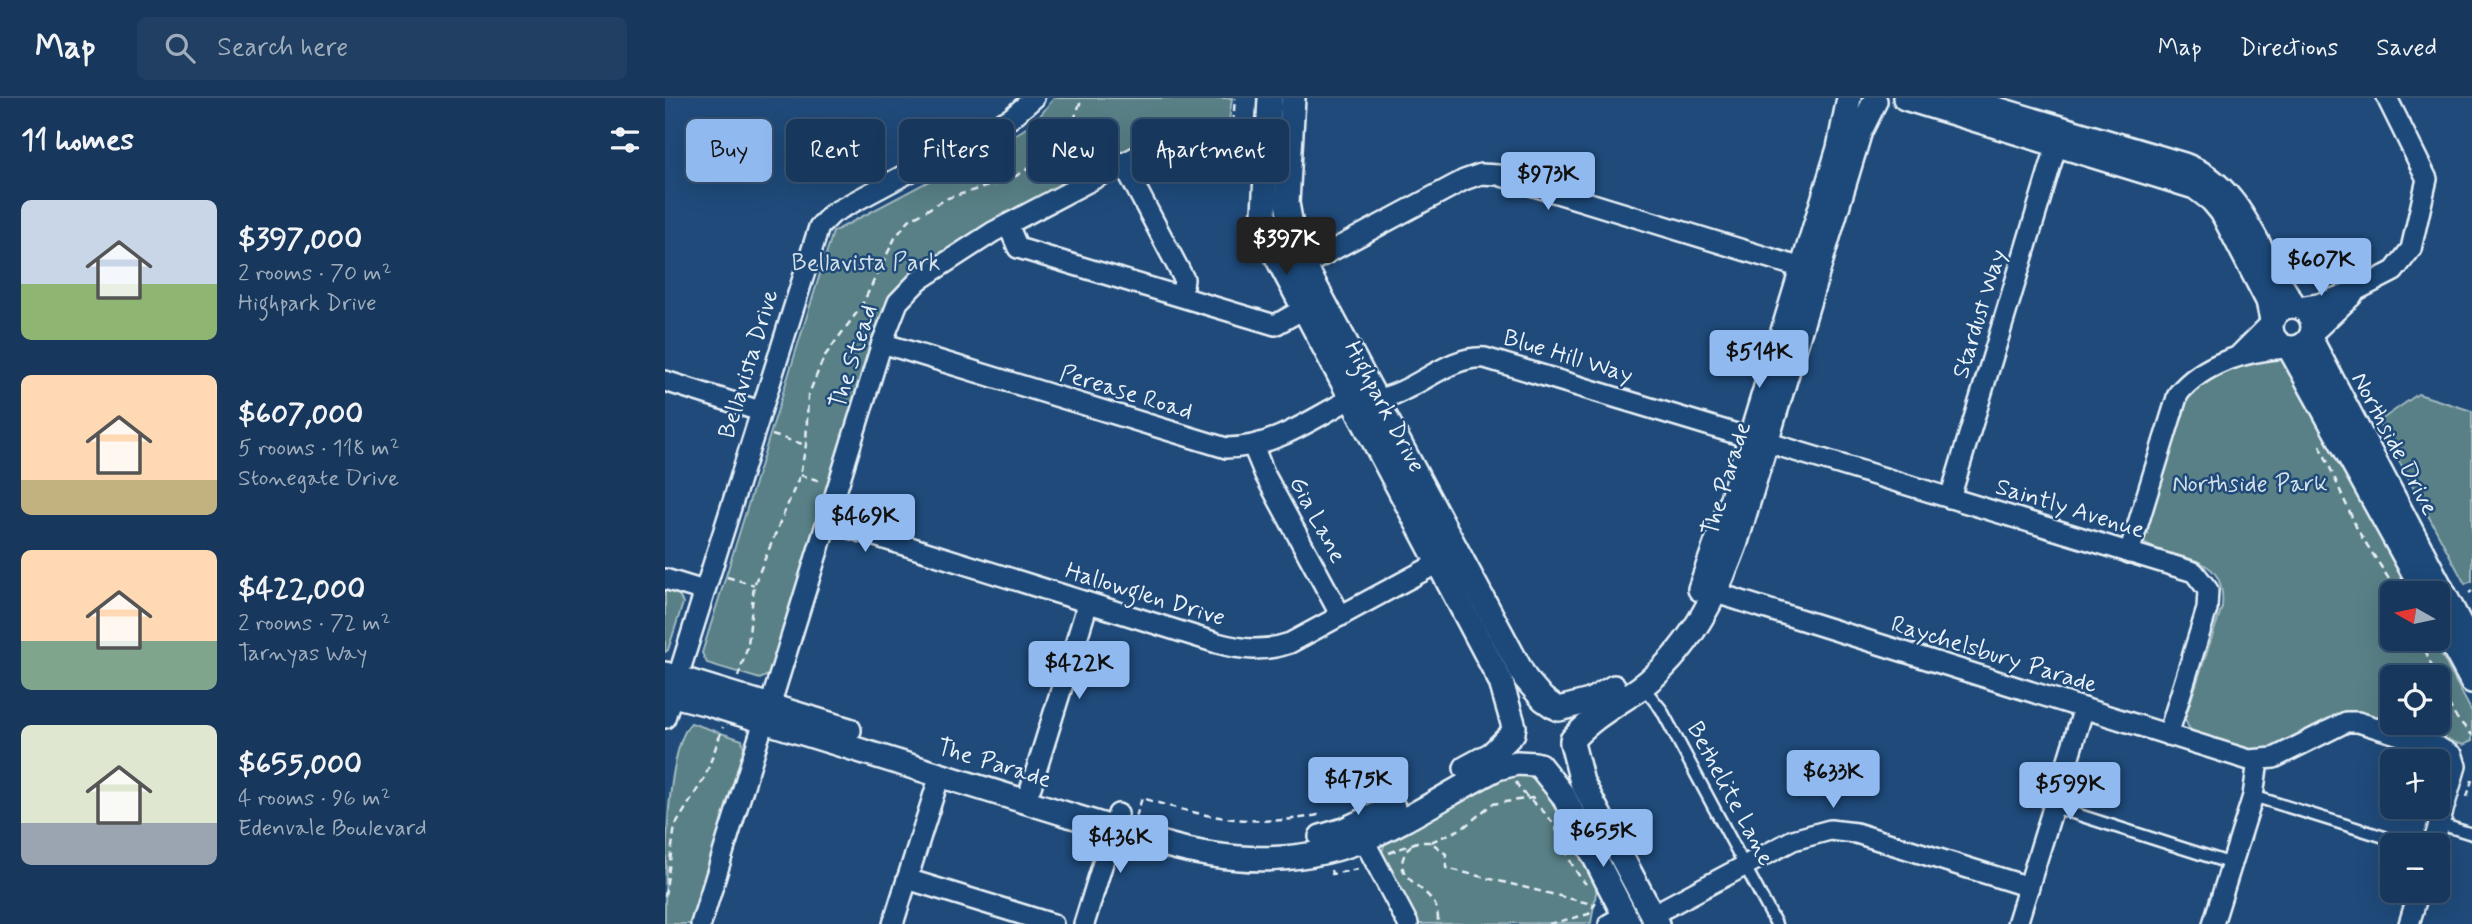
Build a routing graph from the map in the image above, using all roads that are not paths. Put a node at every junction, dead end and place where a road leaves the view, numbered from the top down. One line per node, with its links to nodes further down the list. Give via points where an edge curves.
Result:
1 (1034, 98): 28 (street, Bellavista Drive, via 1011,118 825,219 815,236)
2 (1270, 98): 9 (street, Highpark Drive)
3 (1293, 98): 15 (street, Highpark Drive, via 1287,218)
4 (1849, 98): 16 (street, The Parade)
5 (1905, 98): 10 (street)
6 (1960, 98): 10 (street)
7 (2387, 98): 17 (street, via 2424,170 2427,187 2406,259 2394,271)
8 (1870, 99): 16 (street, The Parade)
9 (1269, 119)
10 (2060, 136): 19 (street, via 2184,165 2212,178 2229,195); 21 (street, via 2183,182 2212,200 2259,281); 31 (street, Stardust Way)
11 (1132, 159): 12 (street, The Stead)
12 (1123, 163): 14 (street, The Stead); 18 (street, via 1184,279)
13 (1265, 182): 20 (street, Highpark Drive, via 1266,229)
14 (1008, 225): 18 (street, via 1018,248); 23 (street, The Stead, via 907,290)
15 (1305, 265): 16 (street, via 1481,174); 27 (street, Highpark Drive)
16 (1810, 270): 29 (street, The Parade)
17 (2357, 290): 19 (street); 22 (street)
18 (1182, 295): 20 (street, via 1275,325)
19 (2297, 306): 21 (street, via 2281,309); 22 (street, via 2311,317)
20 (1303, 310): 26 (street, Highpark Drive)
21 (2271, 321): 22 (street, via 2272,335); 24 (street)
22 (2300, 342): 24 (street); 36 (street, Northside Drive); 42 (street, Northside Drive)
23 (882, 343): 30 (street, Perease Road, via 1213,446); 32 (street, The Stead)
24 (2239, 355): 33 (street, via 2195,378 2178,394)
25 (665, 381): 28 (street)
26 (1350, 399): 30 (street, Perease Road); 34 (street, Highpark Drive)
27 (1376, 399): 29 (street, Blue Hill Way, via 1399,395 1463,360 1485,358); 46 (street, Highpark Drive, via 1525,678)
28 (760, 411): 37 (street, Bellavista Drive)
29 (1758, 440): 31 (street, Saintly Avenue); 38 (street, The Parade, via 1736,541); 46 (street, The Parade, via 1708,572 1682,620 1629,677 1590,701)
30 (1253, 446): 40 (street, Gia Lane)
31 (1950, 498): 33 (street, Saintly Avenue)
32 (827, 521): 39 (street, Hallowglen Drive); 48 (street, The Stead)
33 (2129, 553): 51 (street, Saintly Avenue, via 2194,572 2208,590 2205,616)
34 (1438, 563): 40 (street, Hallowglen Drive); 50 (street, Highpark Drive, via 1501,682)
35 (665, 579): 37 (street)
36 (2419, 581)
37 (704, 592): 44 (street, Bellavista Drive)
38 (1716, 593): 45 (street, The Parade, via 1683,645); 47 (street, Raychelsbury Parade)
39 (1088, 603): 40 (street, Hallowglen Drive, via 1250,650 1283,646); 56 (street)
40 (1341, 616)
41 (2450, 640): 43 (street)
42 (2472, 647)
43 (2472, 681)
44 (670, 685): 48 (street, The Parade); 49 (street, Bellavista Drive)
45 (1642, 686): 52 (street, The Parade, via 1596,716); 66 (lane, Bethelite Lane, via 1661,709)
46 (1556, 708): 50 (street, via 1534,706 1518,718); 52 (street, via 1571,723)
47 (2084, 708): 51 (street, Raychelsbury Parade); 58 (street)
48 (767, 713): 55 (street, The Parade); 56 (street, The Parade); 72 (street, The Stead)
49 (665, 718)
50 (1513, 730): 54 (street, via 1518,752); 61 (street, The Parade, via 1492,754)
51 (2168, 735): 53 (street, Raychelsbury Parade)
52 (1572, 742): 54 (street, via 1563,758); 70 (street, via 1582,782)
53 (2258, 761): 57 (street); 60 (street, via 2274,758 2346,722 2438,747 2453,756 2456,766)
54 (1537, 764): 61 (street, The Parade, via 1508,765); 71 (street, via 1563,795)
55 (940, 775): 59 (street, The Parade); 67 (street)
56 (1031, 787): 59 (street, The Parade)
57 (2253, 796): 64 (lane); 65 (street)
58 (2054, 807): 65 (lane); 68 (street)
59 (1116, 821): 61 (street, The Parade, via 1247,844); 75 (street)
60 (2440, 824): 62 (street); 63 (lane)
61 (1360, 832): 76 (street)
62 (2437, 833)
63 (2472, 834)
64 (2380, 836)
65 (2232, 864): 79 (street)
66 (1744, 866): 68 (street, via 1805,835 1843,831); 70 (street); 77 (lane, Bethelite Lane)
67 (907, 879): 73 (street); 74 (street)
68 (2029, 887): 78 (street)
69 (2415, 903): 80 (street)
70 (1655, 919)
71 (1621, 921)
72 (701, 924)
73 (893, 924)
74 (1053, 924)
75 (1084, 924)
76 (1408, 924)
77 (1776, 924)
78 (2017, 924)
79 (2213, 924)
80 (2409, 924)

